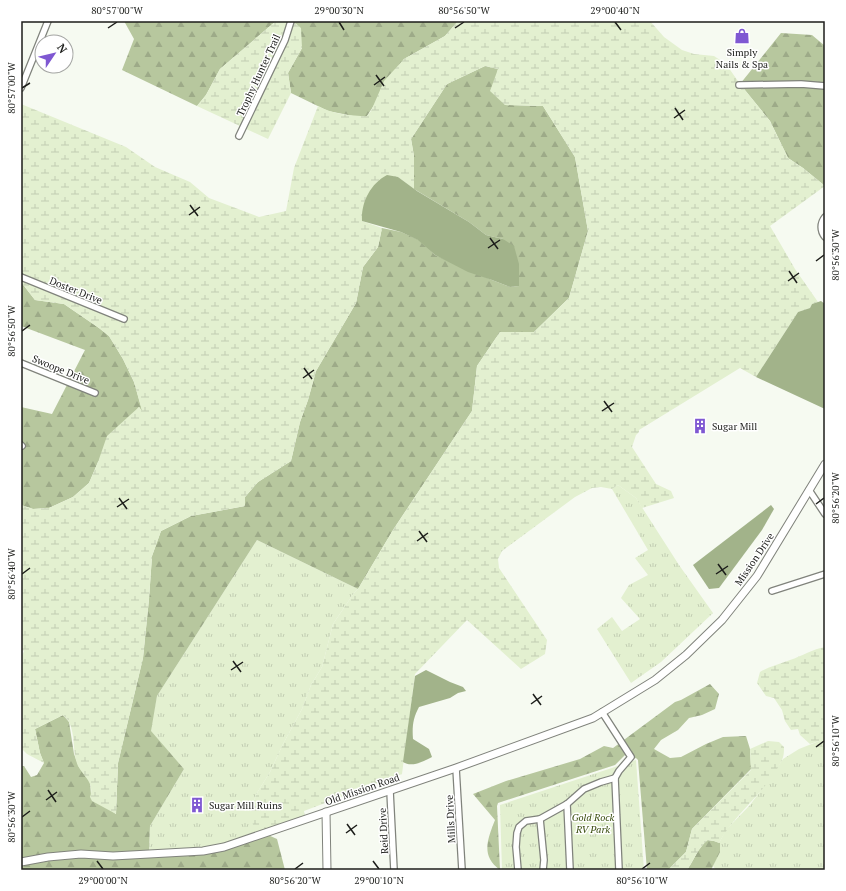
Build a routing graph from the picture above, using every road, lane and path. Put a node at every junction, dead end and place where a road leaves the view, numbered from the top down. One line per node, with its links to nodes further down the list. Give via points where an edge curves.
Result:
1 (48, 21): 5 (street)
2 (291, 21): 6 (street, Trophy Hunter Trail, via 285,40)
3 (739, 85): 4 (street)
4 (825, 86)
5 (21, 88)
6 (239, 136)
7 (825, 217): 8 (street, via 821,226)
8 (825, 237)
9 (21, 278): 10 (street, Doster Drive)
10 (124, 319)
11 (21, 363): 12 (street, Swoope Drive)
12 (94, 393)
13 (825, 464): 14 (street, Mission Drive)
14 (809, 490): 15 (street); 18 (street, Mission Drive, via 757,576 722,620)
15 (825, 514)
16 (825, 574): 17 (street)
17 (772, 591)
18 (686, 655): 19 (street, Old Mission Road, via 655,680)
19 (602, 712): 20 (street, Old Mission Road, via 593,718); 21 (street, via 631,757)
20 (456, 768): 22 (street, Old Mission Road); 29 (street, Mills Drive)
21 (615, 778): 23 (street, via 584,789); 33 (street)
22 (390, 791): 24 (street, Old Mission Road); 28 (street, Reid Drive)
23 (566, 804): 25 (street); 32 (street)
24 (326, 812): 26 (street, Old Mission Road, via 224,847 203,851 113,856 81,854); 27 (street)
25 (540, 819): 30 (street, via 526,821 519,827 516,847); 31 (street)
26 (21, 862)
27 (327, 870)
28 (394, 870)
29 (462, 870)
30 (518, 870)
31 (543, 870)
32 (570, 870)
33 (619, 870)

